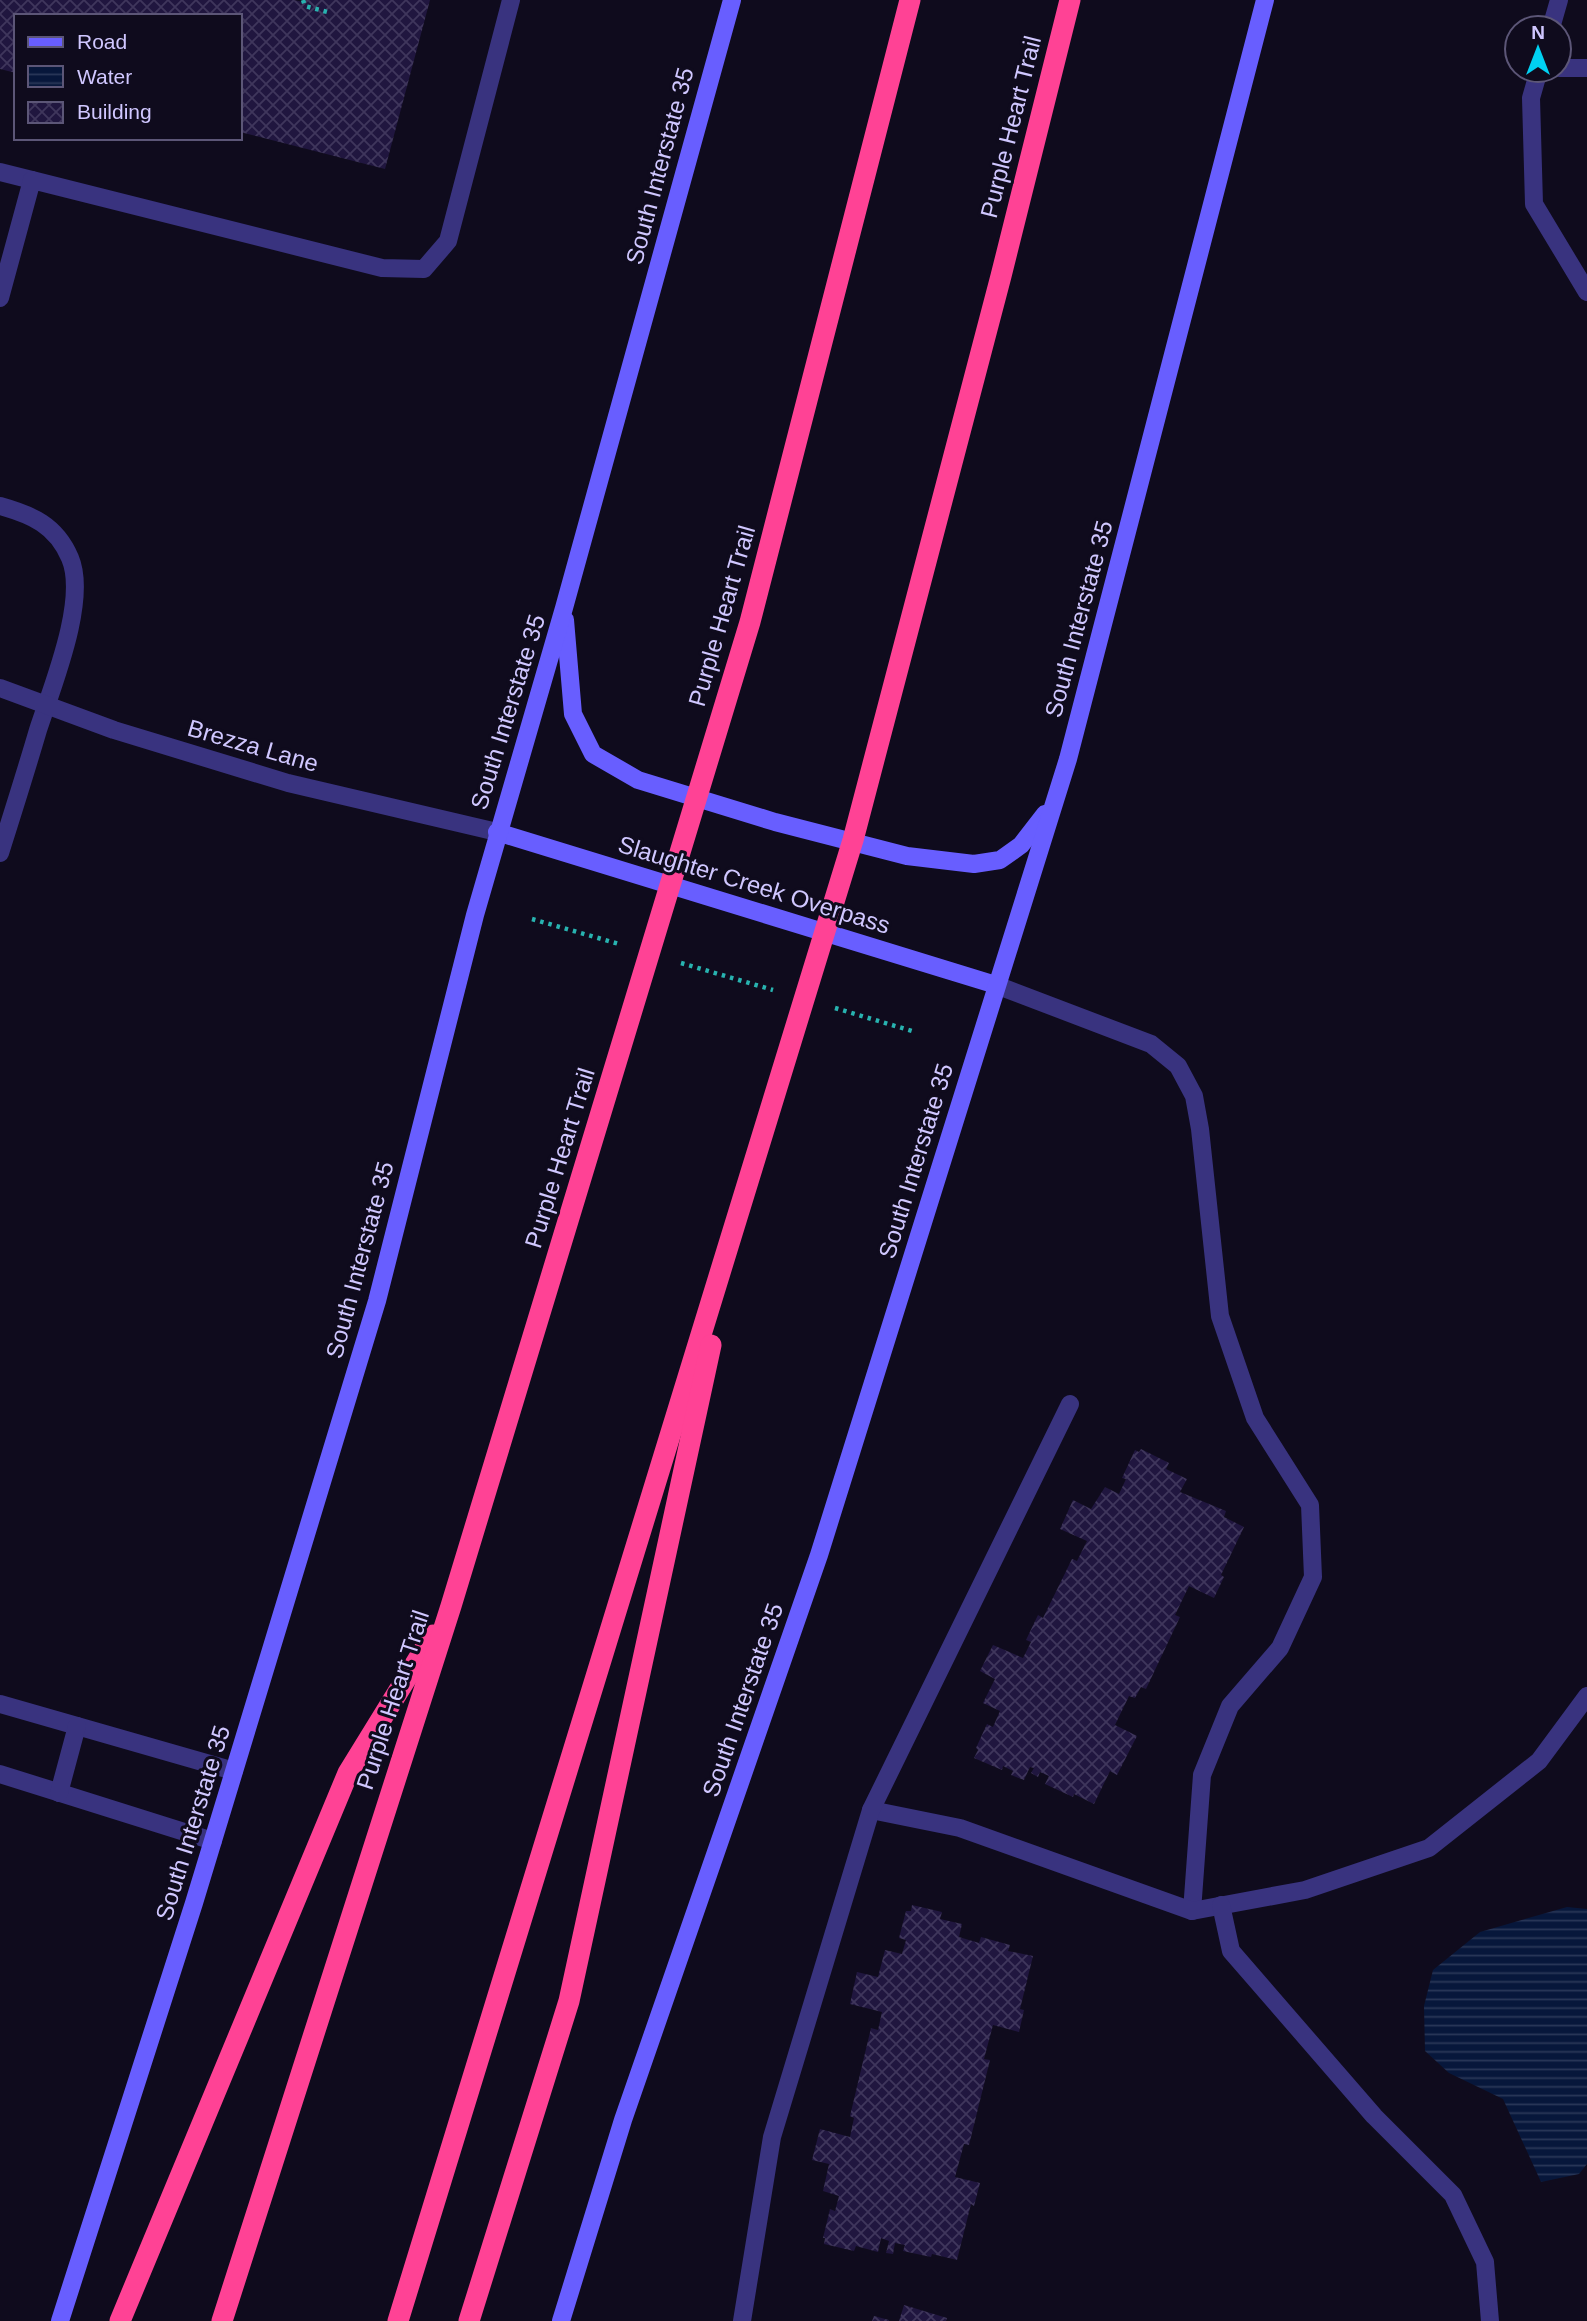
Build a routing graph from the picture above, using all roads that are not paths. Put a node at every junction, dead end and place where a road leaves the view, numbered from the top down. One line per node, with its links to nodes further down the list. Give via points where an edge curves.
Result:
1 (511, 0): 8 (street, via 448,242 424,269 382,268)
2 (732, 0): 12 (main road, South Interstate 35)
3 (910, 0): 21 (highway, Purple Heart Trail, via 750,622)
4 (1070, 0): 19 (highway, Purple Heart Trail, via 853,840)
5 (1265, 0): 15 (main road, South Interstate 35)
6 (1535, 84): 9 (street, via 1531,97 1534,204)
7 (0, 172): 8 (street)
8 (32, 180): 10 (street)
9 (1587, 292)
10 (0, 299)
11 (0, 506): 14 (street, via 29,514 56,534 71,560 75,597 67,641)
12 (564, 608): 15 (main road, via 573,714 593,754 638,780 775,822 907,856 974,864 1000,860 1021,845 1043,819); 16 (main road, South Interstate 35)
13 (0, 688): 14 (street, Brezza Lane)
14 (46, 705): 16 (street, Brezza Lane, via 288,783); 17 (street)
15 (1068, 759): 18 (main road, South Interstate 35)
16 (497, 832): 18 (main road, Slaughter Creek Overpass); 25 (main road, South Interstate 35, via 377,1301)
17 (0, 853)
18 (996, 985): 31 (street, via 1151,1044 1178,1066 1194,1096 1200,1129 1220,1316 1255,1418 1310,1505 1313,1577 1280,1648 1230,1706 1202,1775); 37 (main road, South Interstate 35, via 819,1555 623,2120)
19 (741, 1204): 35 (highway, Purple Heart Trail); 36 (highway, via 569,2001)
20 (1070, 1404): 28 (street)
21 (451, 1606): 33 (highway, via 348,1773); 34 (highway, Purple Heart Trail)
22 (1587, 1696): 30 (street, via 1539,1761 1429,1848 1305,1889)
23 (0, 1704): 24 (street)
24 (77, 1726): 25 (street); 27 (street)
25 (234, 1771): 29 (main road, South Interstate 35)
26 (0, 1774): 27 (street)
27 (59, 1793): 29 (street)
28 (871, 1810): 31 (street, via 960,1828); 38 (street, via 772,2137)
29 (213, 1841): 32 (main road, South Interstate 35)
30 (1221, 1906): 31 (street); 39 (street, via 1231,1951 1374,2116 1453,2195 1485,2262)
31 (1192, 1911)
32 (60, 2321)
33 (120, 2321)
34 (222, 2321)
35 (398, 2321)
36 (469, 2321)
37 (561, 2321)
38 (742, 2321)
39 (1490, 2321)

